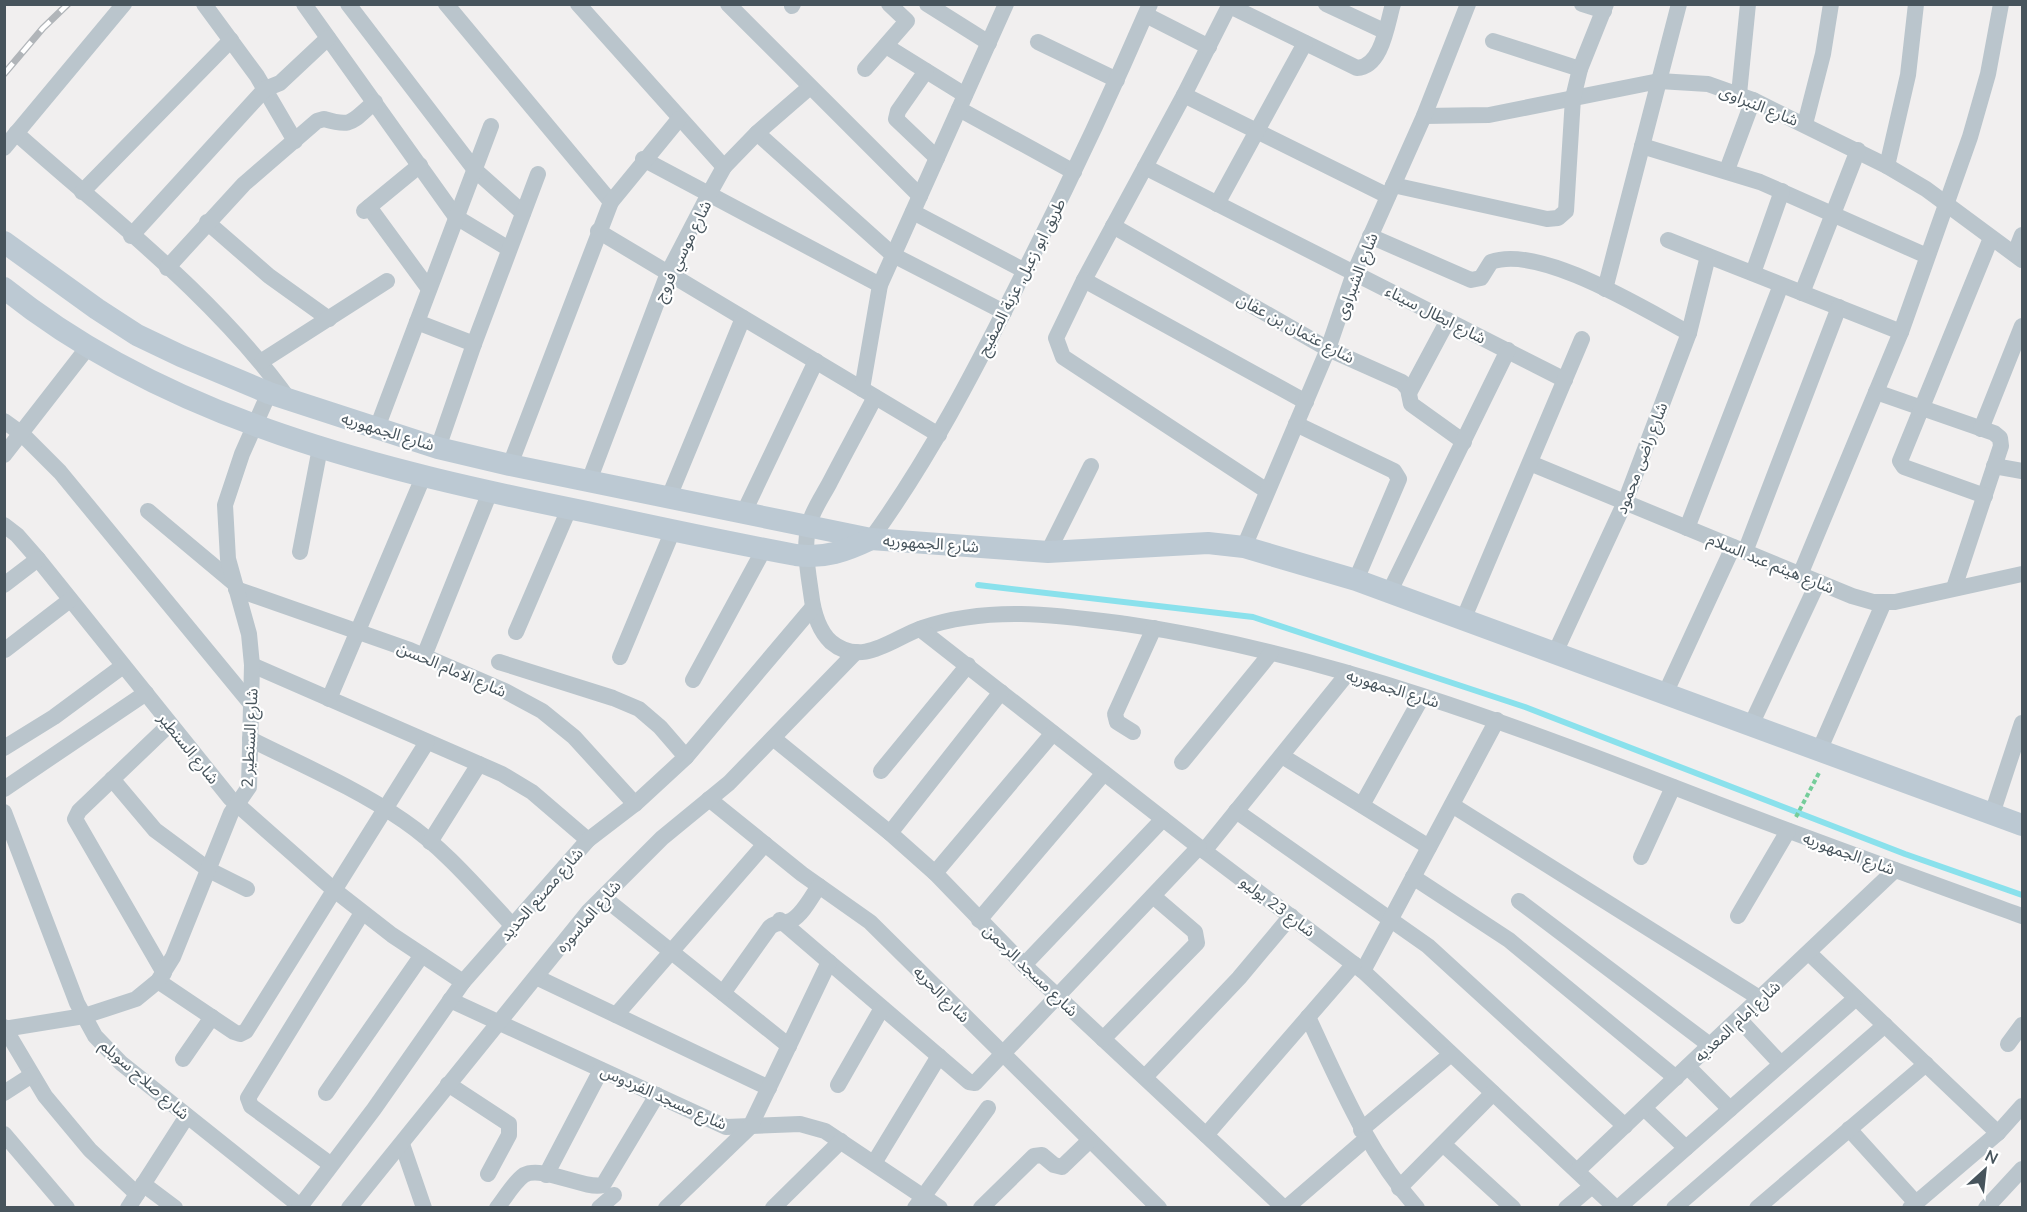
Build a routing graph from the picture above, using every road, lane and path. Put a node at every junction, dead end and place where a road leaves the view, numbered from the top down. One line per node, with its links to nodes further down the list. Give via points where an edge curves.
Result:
1 (124, 4): 52 (street)
2 (204, 4): 27 (street)
3 (304, 4): 26 (street)
4 (348, 4): 63 (street)
5 (446, 4): 72 (street)
6 (578, 4): 47 (street)
7 (728, 4): 39 (street)
8 (889, 4): 24 (street)
9 (921, 4): 24 (street)
10 (927, 4): 30 (street)
11 (1006, 4): 30 (street)
12 (1326, 4): 25 (street)
13 (1393, 4): 25 (street)
14 (1468, 4): 46 (street, شارع الشبراوى)
15 (1582, 4): 23 (street)
16 (1679, 4): 38 (street)
17 (1748, 4): 42 (street)
18 (1830, 4): 48 (street, via 1823,54)
19 (1917, 4): 60 (street, via 1908,75)
20 (2001, 4): 74 (street, via 1988,74)
21 (1230, 5): 31 (street); 33 (street)
22 (1147, 8): 33 (street); 37 (street, طريق ابو زعبل, عزبة الصفيح)
23 (1605, 8): 35 (street)
24 (907, 21): 32 (street)
25 (1384, 31): 31 (street, via 1376,58 1363,68)
26 (328, 38): 40 (street, via 280,83); 44 (street)
27 (231, 40): 40 (street); 69 (street)
28 (1493, 40): 35 (street)
29 (1038, 42): 37 (street)
30 (989, 43): 45 (street)
31 (1305, 43): 50 (street)
32 (886, 46): 34 (street); 36 (street)
33 (1209, 47): 41 (street)
34 (865, 69)
35 (1580, 69): 43 (street)
36 (926, 71): 45 (street); 57 (street, via 896,119)
37 (1117, 80): 65 (street, طريق ابو زعبل, عزبة الصفيح)
38 (1659, 81): 42 (street, شارع النبراوى, via 1708,84); 43 (street, شارع النبراوى); 54 (street)
39 (810, 87): 51 (street, شارع موسي فروج); 71 (street)
40 (265, 88): 53 (street); 83 (street)
41 (1185, 95): 50 (street); 62 (street)
42 (1746, 97): 48 (street, شارع النبراوى); 64 (street)
43 (1573, 98): 46 (street, شارع النبراوى, via 1489,115); 67 (street, via 1566,211 1558,218)
44 (375, 102): 53 (street, via 346,124 324,119 317,122); 59 (street)
45 (962, 102): 57 (street); 65 (street)
46 (1424, 116): 67 (street, شارع الشبراوى)
47 (679, 119): 58 (street); 61 (street)
48 (1804, 124): 56 (street, شارع النبراوى)
49 (491, 126): 63 (street)
50 (1257, 131): 67 (street); 73 (street)
51 (757, 133): 61 (street, شارع موسي فروج); 89 (street)
52 (16, 134): 55 (street); 69 (street)
53 (295, 141): 79 (street)
54 (1642, 146): 64 (street); 104 (street)
55 (4, 148)
56 (1858, 150): 60 (street, شارع النبراوى); 76 (street)
57 (937, 158): 71 (street)
58 (643, 159): 70 (street); 72 (street)
59 (420, 165): 78 (street); 103 (street, via 366,209)
60 (1887, 166): 74 (street, شارع النبراوى)
61 (724, 167): 70 (street, شارع موسي فروج)
62 (1145, 167): 73 (street, شارع ابطال سيناء); 80 (street)
63 (475, 170): 77 (street); 78 (street)
64 (1727, 170): 68 (street)
65 (1074, 172): 94 (street, طريق ابو زعبل, عزبة الصفيح)
66 (538, 174): 77 (street)
67 (1391, 191): 84 (street, شارع الشبراوى)
68 (1782, 191): 76 (street); 97 (street)
69 (82, 192): 83 (street)
70 (709, 194): 95 (street, شارع موسي فروج); 100 (street)
71 (920, 196): 75 (street)
72 (611, 202): 81 (street)
73 (1217, 204): 96 (street, شارع ابطال سيناء)
74 (1945, 204): 85 (street, شارع النبراوى); 91 (street)
75 (913, 212): 89 (street); 94 (street)
76 (1833, 212): 91 (street); 105 (street)
77 (523, 213): 88 (street)
78 (456, 217): 88 (street); 103 (street)
79 (207, 222): 93 (street); 109 (street, via 269,276)
80 (1113, 226): 98 (street); 118 (street, شارع عثمان بن عفان)
81 (598, 231): 95 (street); 141 (street)
82 (2022, 235): 92 (street)
83 (131, 236): 93 (street)
84 (1370, 236): 96 (street, شارع الشبراوى); 104 (street, via 1471,280 1481,278 1491,262 1504,259 1566,271)
85 (1991, 238): 92 (street, شارع النبراوى); 128 (street)
86 (1668, 240): 90 (street)
87 (4, 242): 126 (main road, شارع الجمهوريه, via 137,335)
88 (509, 249): 116 (street)
89 (893, 255): 100 (street); 107 (street)
90 (1708, 256): 97 (street); 114 (street, شارع راضى محمود)
91 (1927, 256): 113 (street)
92 (2019, 257)
93 (167, 268): 120 (street)
94 (1025, 271): 107 (street, طريق ابو زعبل, عزبة الصفيح)
95 (668, 273): 108 (street); 146 (street, شارع موسي فروج)
96 (1354, 273): 110 (street, شارع ابطال سيناء); 118 (street, شارع الشبراوى)
97 (1753, 273): 101 (street)
98 (1084, 280): 127 (street); 147 (street, via 1056,338 1063,357)
99 (387, 281): 109 (street)
100 (880, 285): 124 (street)
101 (1781, 285): 105 (street); 157 (street)
102 (4, 288): 117 (main road, شارع الجمهوريه)
103 (429, 289): 111 (street)
104 (1605, 289): 114 (street)
105 (1802, 292): 106 (street)
106 (1839, 308): 113 (street); 162 (street)
107 (1004, 312): 135 (street, طريق ابو زعبل, عزبة الصفيح)
108 (743, 318): 121 (street); 150 (street)
109 (329, 319): 120 (street)
110 (1448, 320): 119 (street, شارع ابطال سيناء); 125 (street)
111 (417, 322): 116 (street); 132 (street)
112 (2022, 326): 133 (street)
113 (1901, 332): 123 (street)
114 (1689, 333): 151 (street, شارع راضى محمود)
115 (1582, 339): 122 (street)
116 (474, 344): 137 (street)
117 (88, 347): 130 (main road, شارع الجمهوريه, via 179,394); 134 (street)
118 (1328, 349): 125 (street, شارع عثمان بن عفان, via 1402,382); 127 (street, شارع الشبراوى)
119 (1508, 350): 122 (street, شارع ابطال سيناء); 136 (street)
120 (262, 361): 126 (street)
121 (816, 361): 124 (street); 154 (street)
122 (1565, 380): 140 (street)
123 (1876, 392): 128 (street); 168 (street)
124 (868, 393): 135 (street); 156 (street)
125 (1409, 393): 136 (street, شارع عثمان بن عفان, via 1414,406)
126 (280, 397): 130 (street, شارع السنطير 2); 132 (main road, شارع الجمهوريه)
127 (1306, 402): 131 (street, شارع الشبراوى)
128 (1921, 408): 133 (street); 149 (street, via 1900,458 1902,465)
129 (4, 421): 134 (street)
130 (255, 424): 138 (main road, شارع الجمهوريه); 172 (street, شارع السنطير 2, via 225,505 228,559)
131 (1296, 424): 147 (street, شارع الشبراوى); 169 (street, via 1394,471 1399,479)
132 (377, 428): 137 (main road, شارع الجمهوريه)
133 (1982, 429): 143 (street, via 2000,438)
134 (22, 434): 139 (street); 200 (street, via 60,472)
135 (939, 435): 159 (street, طريق ابو زعبل, عزبة الصفيح)
136 (1464, 441): 174 (street)
137 (438, 447): 141 (main road, شارع الجمهوريه)
138 (320, 448): 145 (main road, شارع الجمهوريه); 163 (street)
139 (4, 455)
140 (1530, 463): 151 (street, شارع هيثم عبد السلام); 178 (street)
141 (510, 465): 146 (main road, شارع الجمهوريه)
142 (1091, 466): 164 (street)
143 (1994, 466): 144 (street); 149 (street)
144 (2022, 471)
145 (424, 475): 148 (main road, شارع الجمهوريه); 181 (street)
146 (589, 481): 150 (main road, شارع الجمهوريه)
147 (1267, 491): 160 (street, شارع الشبراوى)
148 (490, 492): 152 (main road, شارع الجمهوريه); 187 (street)
149 (1985, 495): 173 (street)
150 (669, 497): 154 (main road, شارع الجمهوريه)
151 (1625, 502): 157 (street, شارع هيثم عبد السلام); 186 (street, شارع راضى محمود)
152 (568, 509): 158 (main road, شارع الجمهوريه); 182 (street)
153 (148, 511): 172 (street)
154 (744, 512): 156 (main road, شارع الجمهوريه)
155 (4, 525): 166 (street, شارع السنطير)
156 (809, 525): 159 (main road, شارع الجمهوريه); 165 (street)
157 (1687, 528): 162 (street, شارع هيثم عبد السلام)
158 (673, 530): 161 (main road, شارع الجمهوريه); 188 (street)
159 (871, 539): 164 (main road, شارع الجمهوريه); 165 (main road, شارع الجمهوريه, via 843,552)
160 (1244, 547): 164 (main road, شارع الجمهوريه, via 1177,543); 169 (main road, شارع الجمهوريه)
161 (764, 549): 165 (main road, شارع الجمهوريه); 194 (street)
162 (1739, 550): 168 (street, شارع هيثم عبد السلام); 197 (street)
163 (300, 552)
164 (1048, 552)
165 (806, 556): 177 (street)
166 (38, 559): 171 (street); 175 (street, شارع السنطير)
167 (2022, 574): 173 (street, شارع هيثم عبد السلام)
168 (1800, 575): 170 (street, شارع هيثم عبد السلام)
169 (1356, 580): 174 (main road, شارع الجمهوريه)
170 (1818, 582): 176 (street, شارع هيثم عبد السلام, via 1852,596); 204 (street)
171 (4, 585)
172 (235, 586): 181 (street, شارع الامام الحسن); 190 (street, شارع السنطير 2, via 249,634)
173 (1954, 588): 176 (street, شارع هيثم عبد السلام)
174 (1389, 593): 178 (main road, شارع الجمهوريه)
175 (70, 600): 183 (street); 191 (street, شارع السنطير)
176 (1884, 602): 213 (street)
177 (813, 607): 184 (street, via 831,642); 212 (street, شارع مصنع الحديد)
178 (1463, 620): 186 (main road, شارع الجمهوريه)
179 (1154, 628): 180 (street, شارع الجمهوريه, via 997,612); 185 (street, شارع الجمهوريه); 205 (street, via 1114,714 1116,722)
180 (920, 629): 184 (street, شارع الجمهوريه, via 878,651); 192 (street, شارع 23 يوليو)
181 (358, 631): 187 (street, شارع الامام الحسن); 199 (street)
182 (516, 632)
183 (5, 650)
184 (856, 652): 207 (street, شارع الماسوره)
185 (1271, 653): 193 (street, شارع الجمهوريه); 214 (street)
186 (1555, 653): 197 (main road, شارع الجمهوريه)
187 (424, 656): 223 (street, شارع الامام الحسن, via 542,711 574,736)
188 (620, 657)
189 (499, 662): 212 (street, via 639,709)
190 (252, 665): 199 (street); 200 (street, شارع السنطير 2)
191 (123, 666): 196 (street, شارع السنطير); 210 (street)
192 (968, 666): 195 (street, شارع 23 يوليو); 216 (street)
193 (1348, 674): 198 (street, شارع الجمهوريه); 211 (street)
194 (693, 680)
195 (1001, 692): 206 (street, شارع 23 يوليو); 233 (street)
196 (146, 693): 203 (street, شارع السنطير); 220 (street)
197 (1665, 694): 204 (main road, شارع الجمهوريه)
198 (1422, 697): 201 (street, شارع الجمهوريه); 225 (street)
199 (329, 699): 209 (street)
200 (251, 704): 208 (street, شارع السنطير 2)
201 (1497, 720): 219 (street, شارع الجمهوريه); 224 (street)
202 (2022, 723): 229 (street)
203 (170, 724): 218 (street); 222 (street, شارع السنطير)
204 (1750, 725): 213 (main road, شارع الجمهوريه)
205 (1133, 732)
206 (1053, 733): 217 (street, شارع 23 يوليو); 242 (street)
207 (773, 738): 221 (street, شارع الماسوره); 233 (street, شارع مسجد الرحمن)
208 (250, 739): 222 (street, شارع السنطير 2, via 249,787); 226 (street)
209 (427, 742): 215 (street); 226 (street)
210 (4, 748)
211 (1282, 756): 225 (street); 228 (street)
212 (686, 758): 223 (street, شارع مصنع الحديد)
213 (1820, 761): 229 (main road, شارع الجمهوريه); 231 (path)
214 (1182, 762)
215 (479, 764): 234 (street, via 532,792); 235 (street)
216 (880, 771)
217 (1104, 773): 230 (street, شارع 23 يوليو); 255 (street)
218 (112, 779): 240 (street, via 155,830); 264 (street, via 77,813 76,822)
219 (1673, 787): 231 (street, شارع الجمهوريه); 239 (street)
220 (4, 789)
221 (709, 799): 236 (street, شارع الحريه); 248 (street, شارع الماسوره, via 662,838)
222 (236, 804): 240 (street, شارع السنطير 2); 246 (street, شارع السنطير)
223 (634, 804): 234 (street, شارع مصنع الحديد)
224 (1452, 805): 237 (street); 270 (street)
225 (1362, 806): 237 (street)
226 (384, 809): 235 (street); 246 (street)
227 (4, 812): 274 (street, شارع صلاح سويلم)
228 (1236, 812): 238 (street); 256 (street)
229 (1992, 814): 232 (main road, شارع الجمهوريه)
230 (1163, 819): 238 (street, شارع 23 يوليو); 262 (street)
231 (1792, 825): 241 (street, شارع الجمهوريه); 252 (street)
232 (2022, 825)
233 (890, 833): 242 (street, شارع مسجد الرحمن)
234 (588, 840): 257 (street, شارع مصنع الحديد)
235 (429, 843): 257 (street)
236 (765, 844): 244 (street, شارع الحريه); 258 (street)
237 (1429, 847): 243 (street)
238 (1201, 849): 247 (street); 251 (street, شارع 23 يوليو)
239 (1641, 857)
240 (209, 870): 245 (street); 264 (street, شارع السنطير 2)
241 (1895, 870): 253 (street, شارع الجمهوريه); 259 (street, شارع إمام المعديه)
242 (935, 873): 255 (street, شارع مسجد الرحمن)
243 (1413, 877): 256 (street); 293 (street, via 1509,940)
244 (819, 886): 254 (street, via 795,918 788,922); 286 (street, شارع الحريه, via 870,922)
245 (247, 889)
246 (333, 889): 250 (street, شارع السنطير); 275 (street, via 243,1033 234,1032)
247 (1153, 896): 268 (street); 282 (street, via 1194,932 1197,943)
248 (603, 897): 258 (street); 265 (street, شارع الماسوره)
249 (1519, 901): 285 (street)
250 (362, 913): 260 (street, شارع السنطير); 321 (street, via 248,1098 251,1106)
251 (1291, 916): 263 (street, شارع 23 يوليو); 295 (street)
252 (1738, 916)
253 (2022, 916)
254 (780, 920): 261 (street); 267 (street, via 770,927)
255 (980, 920): 262 (street, شارع مسجد الرحمن)
256 (1390, 920): 263 (street); 308 (street, via 1428,946)
257 (513, 926): 266 (street, شارع مصنع الحديد)
258 (670, 951): 267 (street); 273 (street)
259 (1809, 953): 269 (street); 270 (street, شارع إمام المعديه)
260 (422, 955): 266 (street, شارع السنطير); 300 (street)
261 (829, 962): 272 (street); 284 (street)
262 (1024, 965): 268 (street, شارع مسجد الرحمن)
263 (1359, 967): 276 (street); 287 (street, شارع 23 يوليو)
264 (161, 977): 274 (street, شارع السنطير 2, via 136,999); 275 (street)
265 (536, 977): 273 (street); 278 (street, شارع الماسوره)
266 (463, 982): 271 (street, شارع مصنع الحديد)
267 (723, 993): 284 (street)
268 (1058, 996): 282 (street, شارع مسجد الرحمن); 286 (street)
269 (1856, 998): 279 (street); 290 (street)
270 (1761, 999): 277 (street, شارع إمام المعديه)
271 (450, 1000): 278 (street, شارع مسجد الفردوس); 321 (street, شارع مصنع الحديد, via 374,1109)
272 (882, 1008): 288 (street); 297 (street)
273 (616, 1015): 298 (street)
274 (84, 1016): 281 (street, شارع السنطير 2); 307 (street, شارع صلاح سويلم, via 95,1036 121,1063)
275 (212, 1017): 289 (street)
276 (1308, 1017): 313 (street); 314 (street)
277 (1739, 1019): 285 (street, شارع إمام المعديه); 290 (street)
278 (498, 1022): 292 (street, شارع مسجد الفردوس); 296 (street, شارع الماسوره)
279 (1885, 1025): 291 (street); 349 (street)
280 (2022, 1025): 283 (street)
281 (5, 1028): 294 (street)
282 (1103, 1039): 295 (street, شارع مسجد الرحمن)
283 (2008, 1044)
284 (789, 1046): 298 (street)
285 (1711, 1046): 293 (street, شارع إمام المعديه)
286 (1003, 1054): 288 (street, via 975,1083); 315 (street, شارع الحريه)
287 (1451, 1054): 301 (street, شارع 23 يوليو); 313 (street)
288 (939, 1056): 320 (street)
289 (183, 1059)
290 (1781, 1064): 306 (street)
291 (1926, 1064): 310 (street); 311 (street)
292 (601, 1070): 302 (street, شارع مسجد الفردوس); 325 (street)
293 (1682, 1073): 305 (street, شارع إمام المعديه); 306 (street)
294 (32, 1075): 299 (street); 328 (street, via 90,1150)
295 (1145, 1077): 314 (street, شارع مسجد الرحمن)
296 (448, 1084): 317 (street, شارع الماسوره); 324 (street, via 509,1124 509,1135)
297 (838, 1085)
298 (770, 1088): 309 (street)
299 (4, 1093)
300 (326, 1093)
301 (1493, 1093): 318 (street); 323 (street, شارع 23 يوليو)
302 (657, 1095): 309 (street, شارع مسجد الفردوس, via 726,1128); 325 (street, via 603,1185)
303 (2022, 1106): 311 (street)
304 (988, 1108): 330 (street)
305 (1644, 1108): 308 (street, شارع إمام المعديه); 319 (street)
306 (1730, 1109): 319 (street)
307 (188, 1116): 328 (street); 332 (street, شارع صلاح سويلم)
308 (1625, 1126): 323 (street, شارع إمام المعديه)
309 (750, 1127): 316 (street, شارع مسجد الفردوس, via 800,1124 825,1131); 341 (street)
310 (1849, 1129): 331 (street); 350 (street)
311 (1998, 1133): 331 (street)
312 (4, 1134): 335 (street)
313 (1363, 1134): 327 (street); 345 (street)
314 (1206, 1135): 345 (street, شارع مسجد الرحمن)
315 (1090, 1140): 343 (street, via 1062,1167 1054,1166 1042,1155 1034,1156); 344 (street, شارع الحريه)
316 (841, 1141): 320 (street, شارع مسجد الفردوس); 333 (street)
317 (402, 1144): 337 (street, شارع الماسوره); 338 (street)
318 (1443, 1144): 327 (street); 346 (street)
319 (1686, 1148): 348 (street)
320 (874, 1163): 330 (street, شارع مسجد الفردوس)
321 (330, 1164): 332 (street, شارع مصنع الحديد)
322 (2022, 1169): 351 (street)
323 (1577, 1171): 326 (street, شارع 23 يوليو)
324 (488, 1174)
325 (546, 1175): 339 (street, via 525,1175)
326 (1593, 1186): 347 (street); 348 (street, شارع 23 يوليو)
327 (1400, 1188): 334 (street)
328 (136, 1195): 336 (street)
329 (614, 1195): 340 (street)
330 (919, 1202): 342 (street, شارع مسجد الفردوس)
331 (1913, 1205)
332 (299, 1207)
333 (774, 1207)
334 (1415, 1207)
335 (67, 1208)
336 (175, 1208)
337 (349, 1208)
338 (424, 1208)
339 (497, 1208)
340 (599, 1208)
341 (666, 1208)
342 (940, 1208)
343 (981, 1208)
344 (1158, 1208)
345 (1285, 1208)
346 (1513, 1208)
347 (1566, 1208)
348 (1617, 1208)
349 (1674, 1208)
350 (1757, 1208)
351 (1986, 1208)

